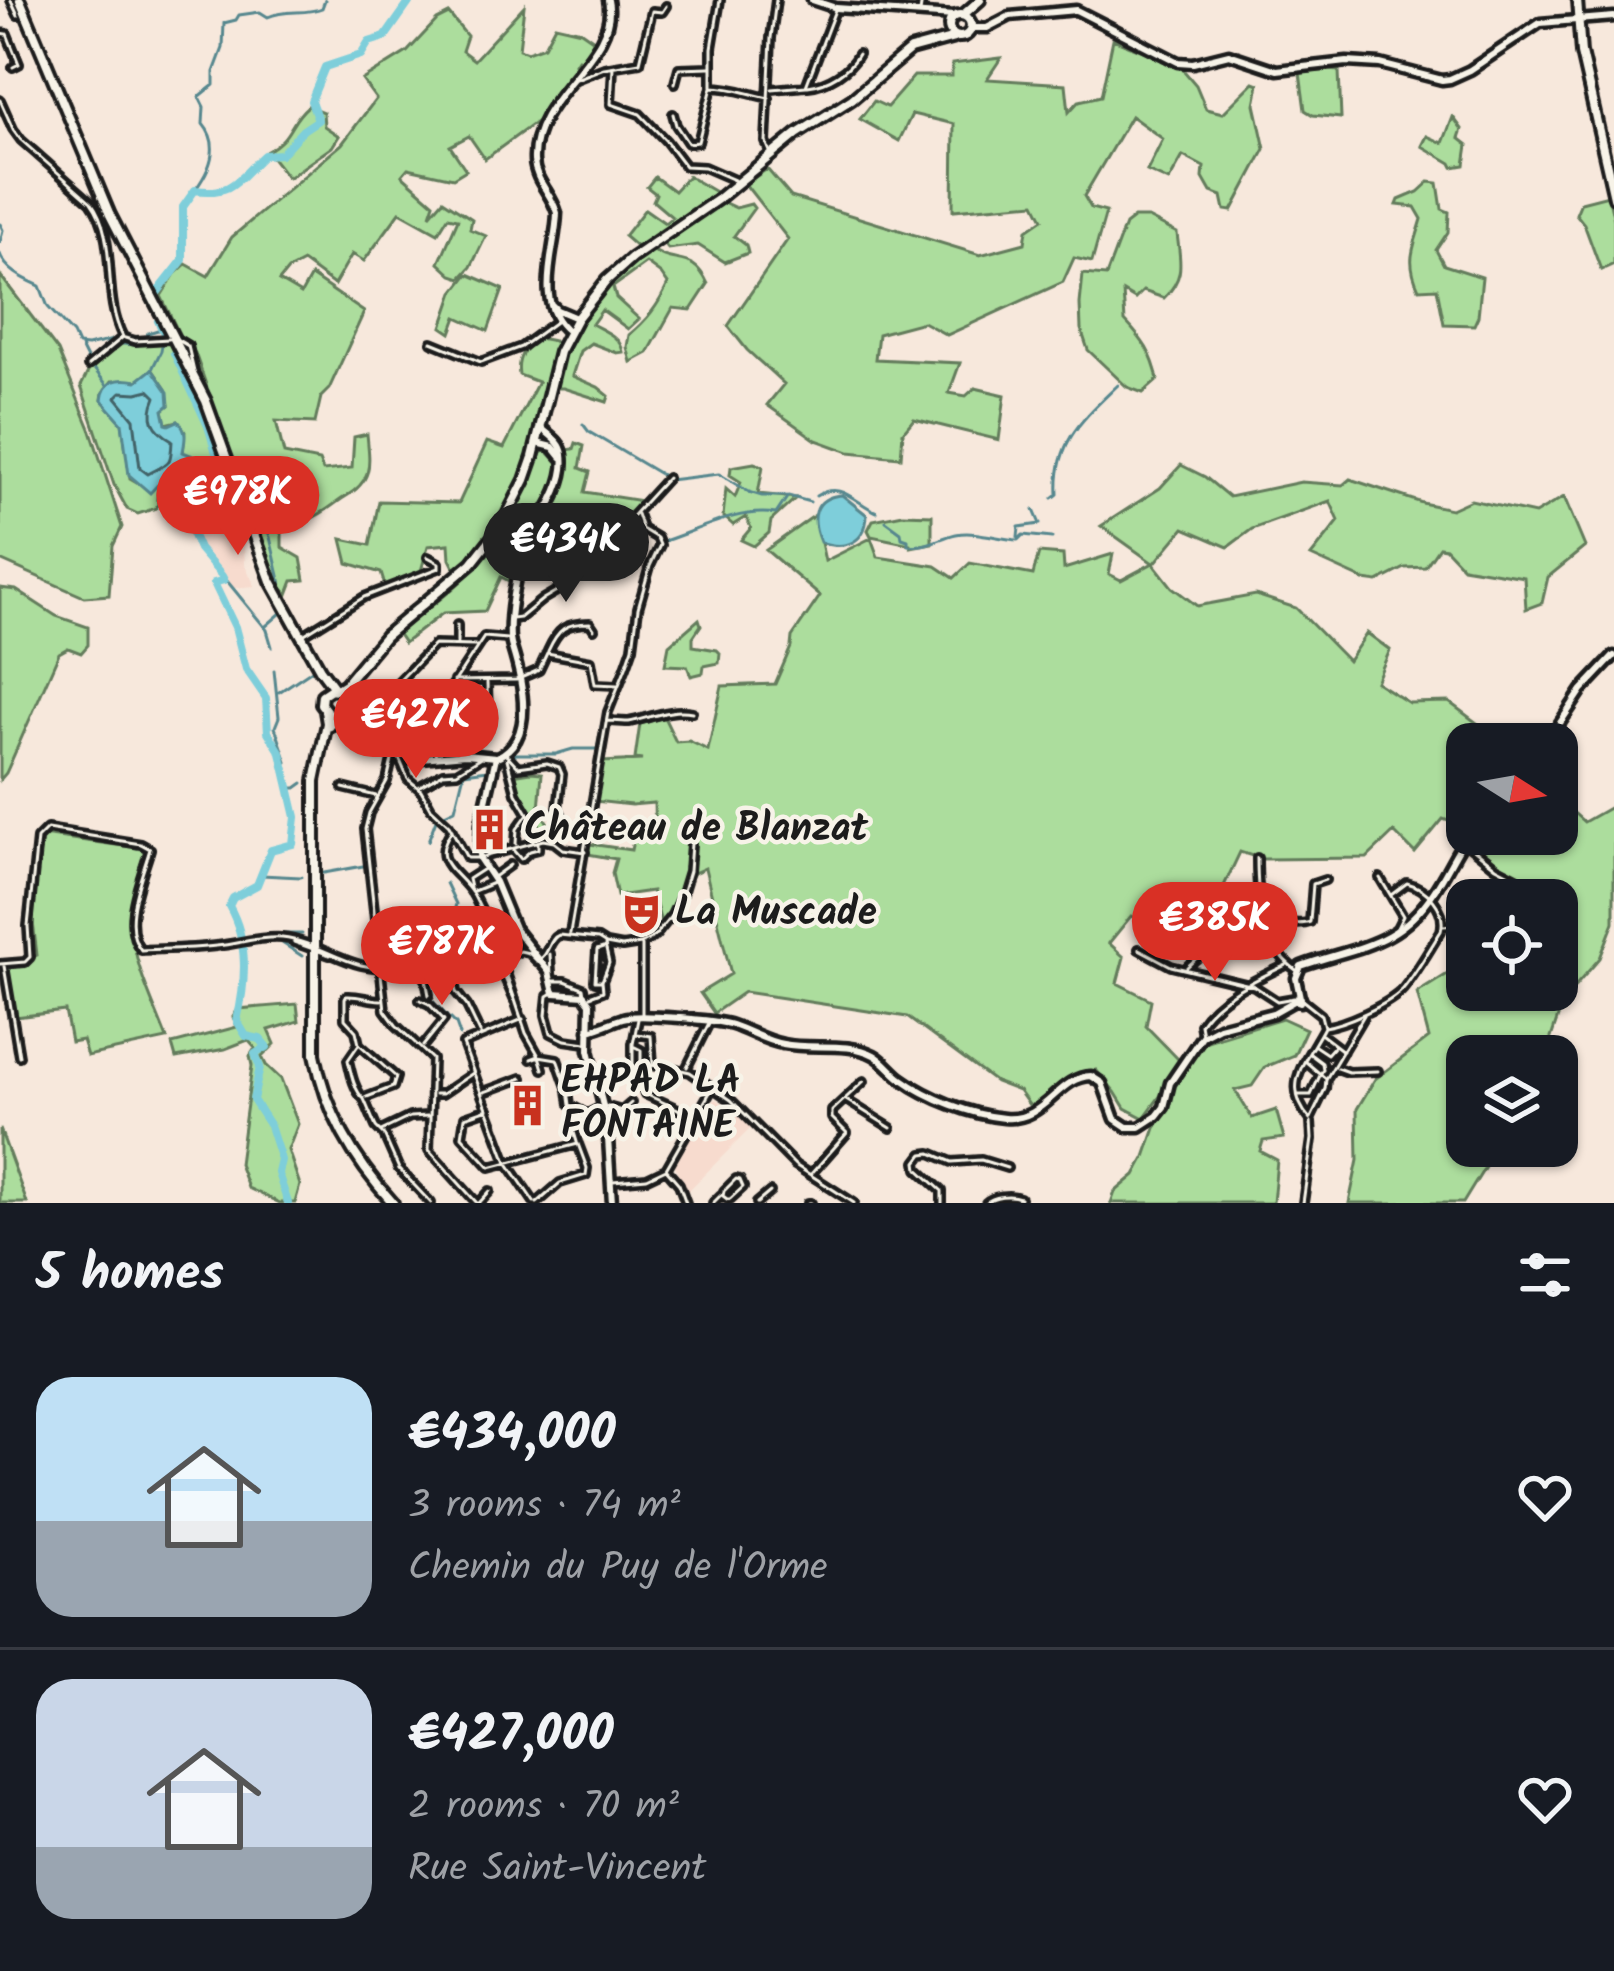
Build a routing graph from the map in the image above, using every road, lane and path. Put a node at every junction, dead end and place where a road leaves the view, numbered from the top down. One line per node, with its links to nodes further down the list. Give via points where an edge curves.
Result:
1 (16, 0): 14 (street); 42 (main road)
2 (608, 0): 25 (street, via 602,39)
3 (650, 0): 12 (street)
4 (720, 0): 24 (street)
5 (776, 0): 29 (street)
6 (812, 0): 11 (street)
7 (922, 0): 13 (street)
8 (1577, 0): 16 (main road)
9 (978, 1): 17 (main road)
10 (666, 7): 12 (street)
11 (836, 8): 13 (street); 27 (street)
12 (652, 11): 23 (street, via 640,62)
13 (922, 14): 17 (street)
14 (18, 15)
15 (1614, 17): 16 (street)
16 (1577, 19): 17 (street, via 1534,26 1442,80 1379,64 1268,69 1229,54 1178,62 1076,10 1015,15 987,28); 35 (main road)
17 (959, 21): 19 (main road); 19 (main road, via 967,35); 20 (main road)
18 (0, 34): 22 (street, via 19,64)
19 (958, 37): 20 (main road)
20 (940, 42): 33 (main road, via 910,50)
21 (858, 54): 27 (street, via 851,67)
22 (13, 67)
23 (613, 67): 25 (street); 34 (street, via 612,105 640,114 684,166)
24 (712, 67): 26 (street, via 679,68); 28 (street)
25 (574, 78): 36 (street, via 544,114 534,154 557,213)
26 (675, 83)
27 (806, 86): 29 (street)
28 (712, 87): 30 (street); 32 (street, via 698,142 688,143)
29 (770, 89): 30 (street)
30 (769, 98): 33 (street)
31 (0, 100): 41 (street, via 16,134 100,214)
32 (673, 114)
33 (772, 155): 34 (main road)
34 (738, 183): 38 (main road, via 622,266)
35 (1614, 197)
36 (549, 302): 37 (street); 39 (street)
37 (566, 314): 38 (street); 39 (street)
38 (577, 318): 40 (main road)
39 (557, 321): 40 (street); 43 (street, via 483,362)
40 (569, 332): 45 (main road)
41 (123, 337): 42 (street); 44 (street)
42 (168, 339): 56 (main road, via 194,375 265,568)
43 (432, 342)
44 (90, 364)
45 (540, 427): 46 (main road); 47 (street)
46 (537, 443): 47 (street, via 553,446); 69 (main road, via 515,503 487,546 394,627)
47 (563, 460): 53 (street, via 553,499 522,555)
48 (667, 478): 49 (street)
49 (637, 514): 50 (street); 51 (street)
50 (642, 529): 51 (street); 67 (street, via 660,543)
51 (621, 530): 53 (street, via 572,582)
52 (428, 557): 56 (street, via 439,568 364,597)
53 (510, 623): 57 (street)
54 (457, 625): 58 (street)
55 (594, 629): 60 (street, via 567,625)
56 (301, 636): 62 (main road)
57 (509, 639): 59 (street, via 489,635); 63 (street)
58 (457, 644): 59 (street); 66 (street, via 429,647)
59 (477, 646): 64 (street)
60 (548, 653): 63 (street, via 539,670); 67 (street, via 591,661 595,684)
61 (1614, 656): 76 (street)
62 (320, 669): 68 (main road); 69 (main road)
63 (521, 676): 65 (street); 78 (street, via 521,729)
64 (454, 680): 65 (street); 81 (street, via 437,712)
65 (487, 681): 70 (street)
66 (397, 683)
67 (618, 686): 75 (street)
68 (324, 693): 69 (main road); 71 (main road)
69 (341, 693): 73 (main road, via 345,708); 74 (street)
70 (487, 701)
71 (325, 711): 73 (main road); 85 (main road)
72 (692, 712): 75 (street)
73 (338, 713): 74 (street); 85 (main road)
74 (362, 720): 77 (street)
75 (606, 721): 93 (street)
76 (1561, 723)
77 (395, 750): 81 (street); 83 (street); 84 (street)
78 (506, 753): 80 (street); 86 (street); 87 (street, via 518,767 559,767)
79 (482, 755): 80 (street); 81 (street); 83 (street)
80 (496, 757): 97 (street)
81 (435, 758)
82 (343, 788): 84 (street)
83 (418, 788): 88 (street)
84 (378, 796): 127 (street, via 365,829)
85 (315, 804): 110 (main road)
86 (529, 815): 89 (street); 91 (street)
87 (565, 822)
88 (452, 830): 97 (street, via 467,858); 104 (street, via 443,856)
89 (533, 842): 91 (street); 92 (street); 92 (street, via 538,849); 93 (street)
90 (691, 844): 115 (street, via 676,907)
91 (514, 848): 92 (street, via 521,859); 97 (street)
92 (530, 851)
93 (585, 852): 112 (street)
94 (1455, 855): 106 (street)
95 (1483, 855): 101 (street)
96 (1257, 857): 107 (street)
97 (479, 858): 99 (street)
98 (510, 865): 102 (street)
99 (485, 868): 102 (street); 104 (street, via 468,879)
100 (1380, 878): 105 (street)
101 (1517, 878)
102 (494, 880): 104 (street); 123 (street)
103 (1325, 880): 108 (street, via 1313,884 1307,924)
104 (471, 892): 120 (street, via 491,940)
105 (1391, 895): 106 (street, via 1409,881); 111 (street, via 1403,916)
106 (1430, 897): 109 (street); 111 (street)
107 (1259, 907): 108 (street); 129 (street)
108 (1263, 922): 125 (street)
109 (1443, 926): 147 (street, via 1401,991)
110 (314, 928): 114 (street); 117 (main road)
111 (1396, 932): 130 (street)
112 (570, 935): 116 (street); 119 (street, via 556,936)
113 (286, 939): 114 (street); 117 (street); 124 (street, via 141,950 136,900 150,849 54,830 37,838 30,957)
114 (303, 942): 117 (street)
115 (641, 944): 116 (street); 148 (street)
116 (605, 946): 136 (street); 136 (street, via 597,950 595,981)
117 (314, 948): 121 (street); 131 (main road)
118 (1139, 949): 129 (street)
119 (550, 950): 123 (street); 133 (street)
120 (489, 955): 122 (street); 126 (street); 146 (street)
121 (333, 956): 127 (street); 131 (street, via 319,960)
122 (501, 961): 123 (street, via 520,951); 146 (street)
123 (539, 961): 133 (street)
124 (2, 964): 164 (street)
125 (1288, 964): 130 (street); 137 (street)
126 (450, 965): 128 (street); 154 (street)
127 (380, 967): 128 (street); 144 (street)
128 (424, 967): 141 (street)
129 (1185, 970): 137 (street)
130 (1298, 971): 143 (street)
131 (313, 975): 205 (main road, via 324,1094 347,1144)
132 (574, 975): 135 (street)
133 (552, 978): 135 (street); 139 (street)
134 (584, 978): 140 (street)
135 (564, 981): 140 (street)
136 (602, 981): 140 (street, via 602,992)
137 (1249, 984): 143 (street, via 1277,1000); 155 (street, via 1203,1018)
138 (345, 986): 142 (street)
139 (554, 993): 140 (street); 156 (street, via 546,1016 552,1035)
140 (585, 993): 151 (street)
141 (429, 995)
142 (346, 996): 144 (street); 157 (street, via 345,1019)
143 (1298, 999): 152 (street, via 1321,1015); 155 (street)
144 (383, 1000): 161 (street, via 388,1016)
145 (420, 1000): 161 (street, via 444,1020)
146 (517, 1001): 149 (street)
147 (1367, 1011): 152 (street); 162 (street)
148 (640, 1017): 150 (street); 151 (street); 153 (street)
149 (523, 1019): 154 (street); 165 (street)
150 (710, 1021): 155 (street, via 788,1046 864,1052 927,1093 1006,1118 1036,1112 1091,1076 1102,1083 1115,1119 1134,1128 1164,1107 1170,1082); 172 (street)
151 (589, 1030): 156 (street)
152 (1322, 1030): 158 (street); 159 (street)
153 (634, 1034): 160 (street); 168 (street, via 651,1036)
154 (480, 1035): 174 (street, via 463,1044)
155 (1202, 1036)
156 (588, 1042): 180 (street)
157 (359, 1044): 184 (street, via 348,1060); 184 (street, via 396,1077 393,1087)
158 (1314, 1045): 159 (street, via 1327,1054); 163 (street)
159 (1335, 1045): 162 (street)
160 (633, 1047): 171 (street); 171 (street, via 641,1050)
161 (422, 1048): 182 (street, via 433,1064)
162 (1343, 1051): 169 (street)
163 (1309, 1053): 167 (street); 175 (street, via 1324,1066)
164 (19, 1056)
165 (539, 1056): 166 (street); 170 (street); 187 (street, via 557,1059 570,1105 586,1114)
166 (531, 1059)
167 (1304, 1060): 175 (street); 183 (street)
168 (652, 1065): 171 (street); 172 (street)
169 (1336, 1067): 173 (street); 177 (street)
170 (543, 1069)
171 (637, 1069): 180 (street); 191 (street, via 645,1094)
172 (686, 1071): 179 (street)
173 (1378, 1071)
174 (474, 1073): 181 (street); 182 (street)
175 (1319, 1075): 177 (street); 183 (street, via 1311,1095)
176 (522, 1078): 181 (street)
177 (1326, 1079): 190 (street)
178 (864, 1082): 185 (street)
179 (713, 1087): 191 (street); 199 (street)
180 (600, 1088): 187 (street)
181 (482, 1093): 188 (street)
182 (431, 1094): 189 (street)
183 (1297, 1095): 190 (street)
184 (364, 1099): 194 (street)
185 (844, 1099): 193 (street); 199 (street, via 830,1115 845,1137)
186 (631, 1102): 187 (street, via 622,1111)
187 (604, 1106): 200 (street)
188 (488, 1109): 196 (street); 196 (street, via 465,1117 462,1136 490,1167)
189 (430, 1116): 194 (street); 207 (street, via 432,1154)
190 (1310, 1119): 216 (street)
191 (693, 1123): 198 (street)
192 (572, 1126): 195 (street)
193 (891, 1128)
194 (381, 1131): 206 (street, via 399,1169)
195 (578, 1144): 196 (street); 208 (street, via 586,1175)
196 (507, 1162): 208 (street)
197 (1007, 1168): 214 (street, via 923,1154 918,1169 942,1191)
198 (666, 1169): 200 (street); 210 (street)
199 (809, 1176): 213 (street)
200 (611, 1181): 209 (street)
201 (490, 1191): 207 (street)
202 (770, 1192): 212 (street)
203 (723, 1194): 211 (street)
204 (1020, 1198): 215 (street)
205 (393, 1203)
206 (430, 1203)
207 (478, 1203)
208 (536, 1203)
209 (612, 1203)
210 (686, 1203)
211 (713, 1203)
212 (758, 1203)
213 (854, 1203)
214 (942, 1203)
215 (986, 1203)
216 (1303, 1203)

